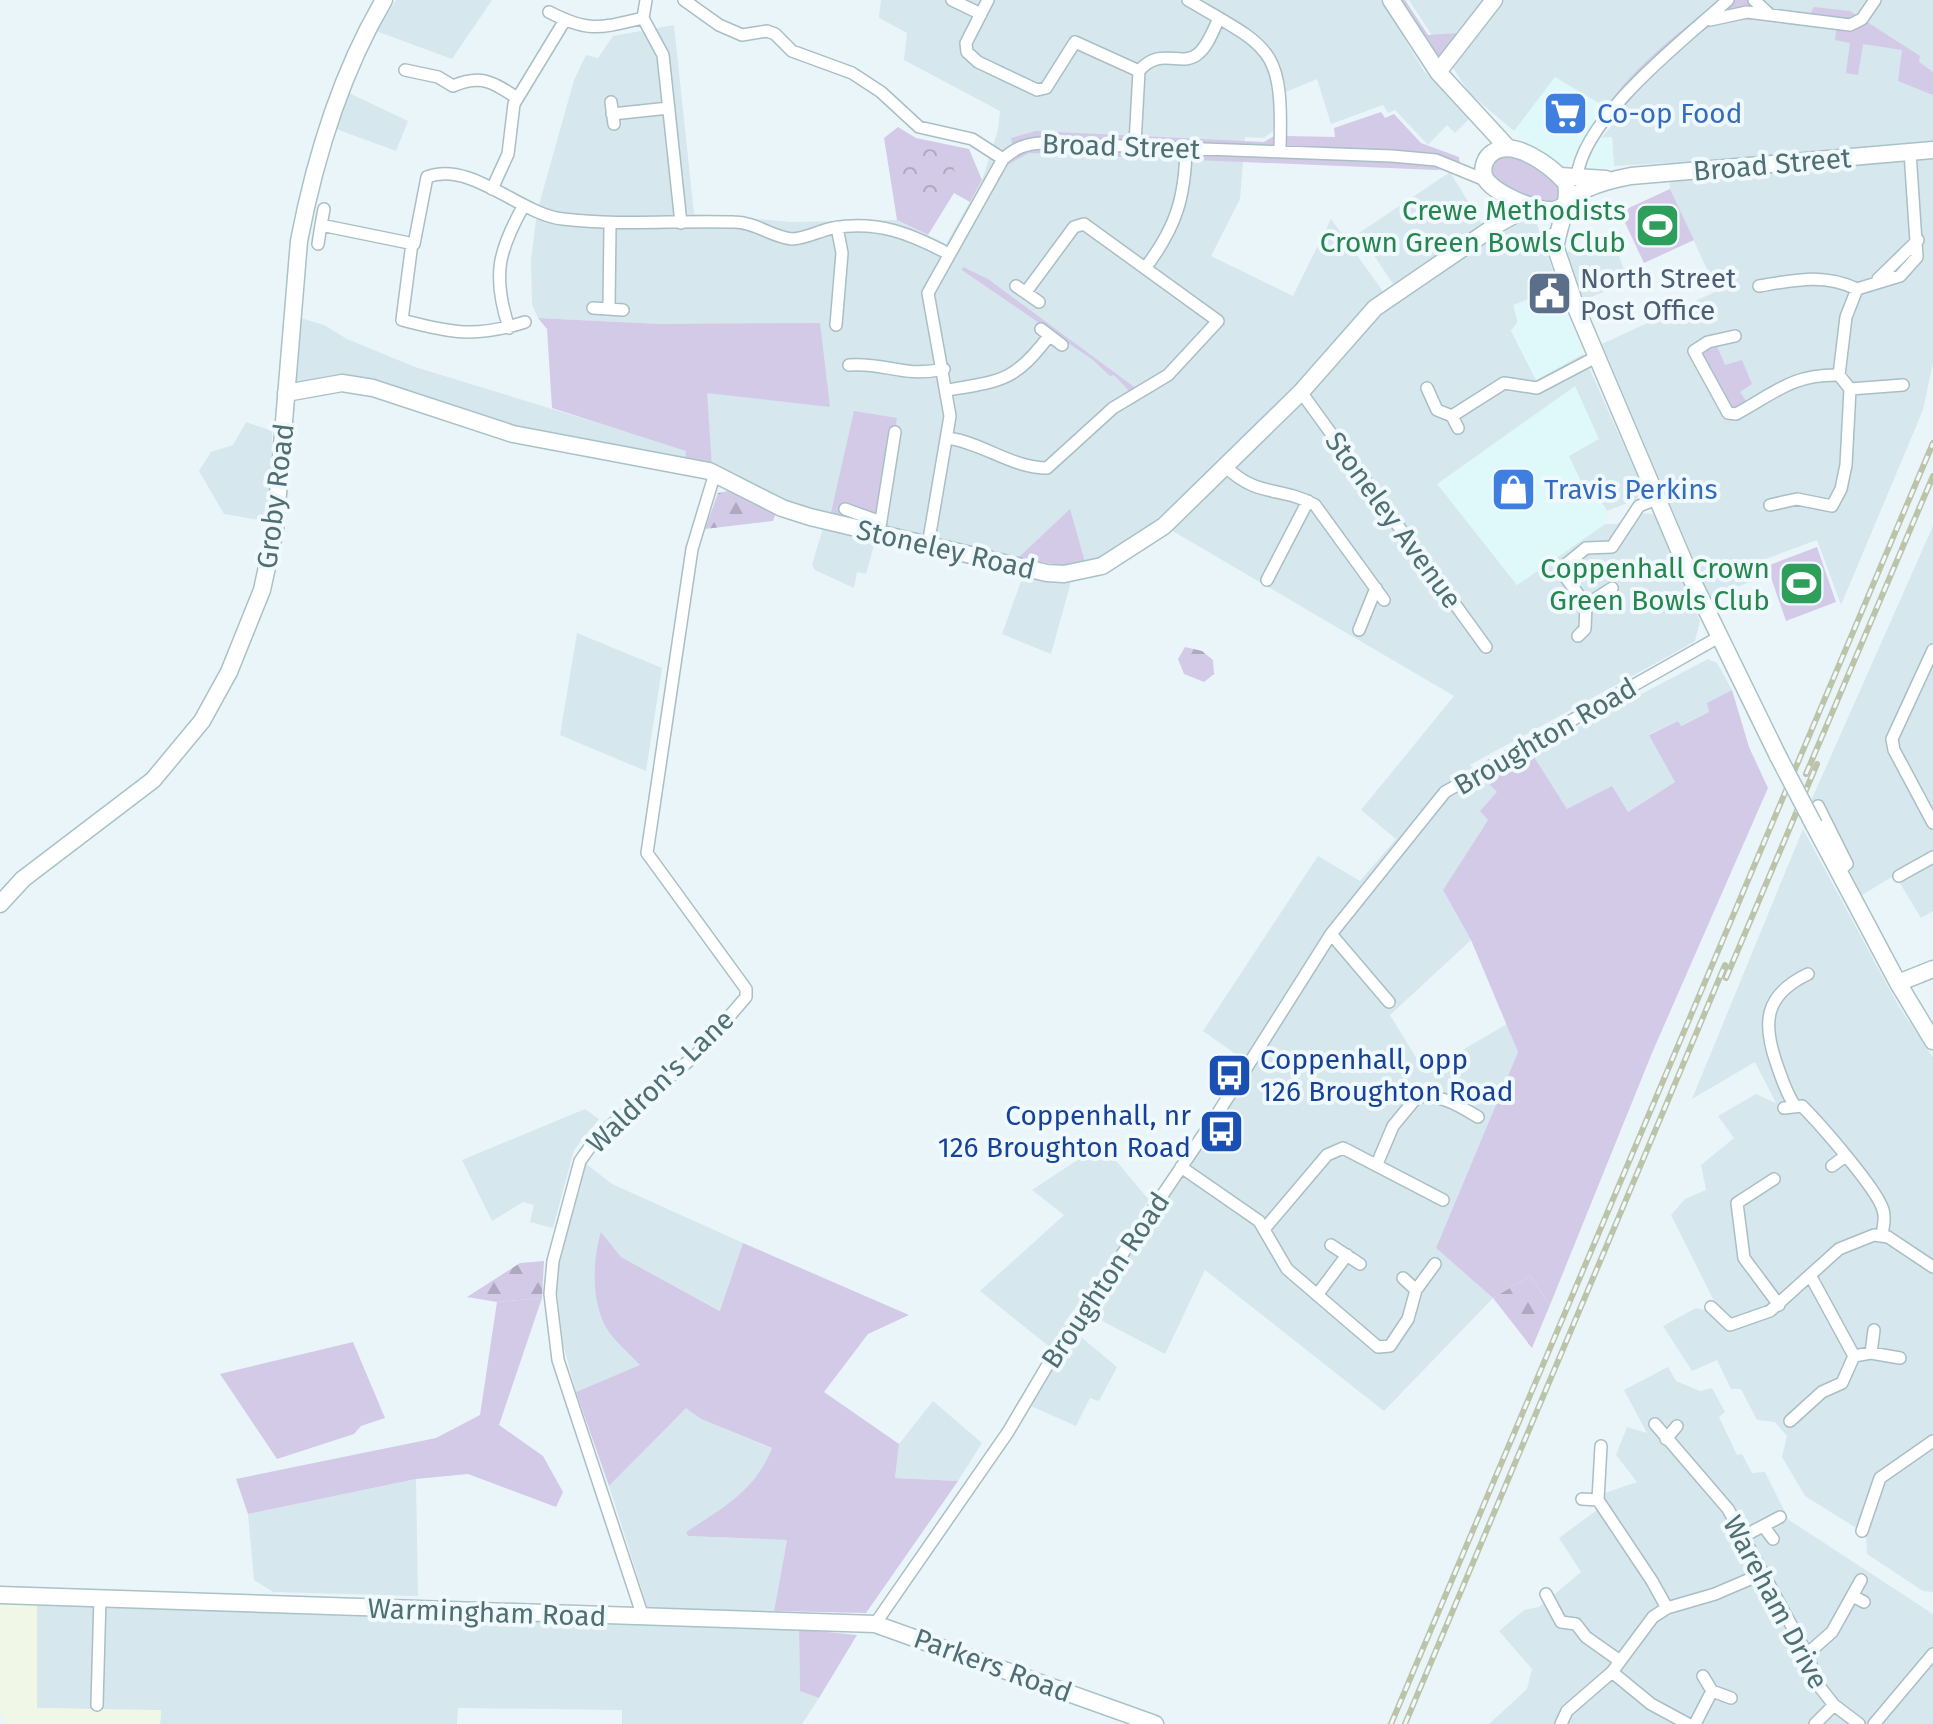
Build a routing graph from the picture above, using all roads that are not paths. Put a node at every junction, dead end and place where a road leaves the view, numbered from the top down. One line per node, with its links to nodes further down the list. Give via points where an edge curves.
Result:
1 (384, 0): 75 (street, Groby Road, via 347,78 307,200)
2 (646, 0): 15 (street)
3 (684, 0): 33 (street, via 742,35 775,34 792,51 852,73 919,127 972,139)
4 (952, 0): 13 (street)
5 (988, 0): 13 (street)
6 (1188, 0): 16 (street)
7 (1391, 0): 21 (street)
8 (1494, 0): 21 (street)
9 (1728, 0): 18 (street)
10 (1754, 0): 14 (street)
11 (1875, 0): 14 (street, via 1862,19 1850,25)
12 (549, 12): 17 (street)
13 (981, 14): 20 (street, via 966,43 967,52 1037,90 1046,88 1075,42)
14 (1769, 14): 18 (street, via 1732,13)
15 (643, 18): 17 (street, via 600,28); 23 (street, via 663,55)
16 (1219, 18): 20 (street, via 1194,58 1160,56); 29 (street, via 1246,32 1277,71 1282,93)
17 (565, 20): 22 (street)
18 (1702, 24): 36 (street, via 1603,122)
19 (405, 70): 22 (street, via 453,86 489,79)
20 (1139, 71): 26 (street)
21 (1438, 72): 25 (street)
22 (517, 98): 39 (street, via 508,154)
23 (669, 108): 24 (street); 45 (street)
24 (612, 113)
25 (1483, 124): 27 (street); 32 (street)
26 (1135, 144): 28 (street, Broad Street); 33 (street, Broad Street, via 1026,143)
27 (1508, 148): 32 (street); 35 (street)
28 (1186, 149): 29 (street, Broad Street); 54 (street, via 1183,199)
29 (1280, 149): 34 (street, Broad Street, via 1436,160)
30 (1933, 150): 31 (street, Broad Street)
31 (1910, 152): 37 (street, Broad Street); 56 (street, via 1918,240 1874,282)
32 (1487, 158): 34 (street, Broad Street); 38 (street)
33 (1003, 159): 53 (street, Broad Street)
34 (1460, 167): 38 (street, Broad Street)
35 (1560, 176): 36 (street, Broad Street); 41 (street, via 1566,183)
36 (1577, 177): 37 (street, Broad Street)
37 (1611, 179): 41 (street, Broad Street)
38 (1485, 180): 40 (street)
39 (492, 189): 42 (street); 50 (street, via 436,173 427,177)
40 (1500, 193): 43 (street); 46 (street, via 1504,210)
41 (1566, 203): 43 (street, Broad Street, via 1554,210); 52 (street)
42 (524, 205): 48 (street, via 550,218); 63 (street, via 500,257 500,301)
43 (1538, 207): 46 (street, Stoneley Road); 52 (street)
44 (324, 209): 47 (street)
45 (681, 223): 48 (street); 49 (street, via 737,222 791,239)
46 (1498, 224): 74 (street, Stoneley Road, via 1375,308)
47 (321, 225): 50 (street); 51 (street)
48 (610, 225): 59 (street)
49 (837, 227): 53 (street, via 886,227); 61 (street, via 842,253 837,320)
50 (412, 243): 63 (street, via 402,320 456,334)
51 (318, 244)
52 (1556, 244): 66 (street)
53 (949, 254): 68 (street, Broad Street, via 928,293)
54 (1146, 267): 57 (street, via 1078,224 1021,289); 79 (street, via 1218,321 1168,375 1113,408 1047,468 1025,466 971,441)
55 (1759, 286): 56 (street, via 1816,277)
56 (1857, 289): 69 (street, via 1846,317)
57 (1039, 302)
58 (593, 308): 59 (street)
59 (609, 308): 60 (street)
60 (623, 310)
61 (824, 315)
62 (525, 322): 63 (street)
63 (509, 328)
64 (1735, 336): 69 (street, via 1694,351 1728,413 1736,414 1808,375)
65 (1062, 345): 73 (street, via 1045,333 1032,359 1011,377)
66 (1598, 356): 76 (street, via 1537,388 1504,383); 82 (street)
67 (849, 366): 68 (street, via 908,374)
68 (944, 369): 73 (street, Broad Street)
69 (1839, 375): 72 (street)
70 (1903, 385): 72 (street)
71 (1427, 388): 76 (street, via 1437,410)
72 (1850, 389): 85 (street, via 1846,465 1831,512 1797,499 1776,504)
73 (948, 390): 79 (street, Broad Street)
74 (1301, 392): 80 (street, Stoneley Road); 96 (street, Stoneley Avenue)
75 (286, 393): 81 (street, Stoneley Road, via 342,383 373,388 513,434); 103 (street, Groby Road, via 269,563 252,618 217,696 153,780 23,879)
76 (1452, 416): 77 (street)
77 (1458, 428)
78 (895, 432): 86 (street)
79 (948, 438): 87 (street, Broad Street)
80 (1226, 467): 83 (street, via 1256,489); 87 (street, Stoneley Road, via 1164,526 1102,566 1085,571 1047,573)
81 (715, 473): 86 (street, Stoneley Road, via 782,508); 153 (street, Waldron's Lane, via 692,549 647,853 746,989 746,997 697,1054 597,1137 580,1161 553,1261 550,1294 558,1360)
82 (1659, 498): 92 (street, via 1639,506 1612,547 1586,548 1564,566 1564,575); 95 (street)
83 (1308, 501): 88 (street); 89 (street)
84 (845, 509): 86 (street)
85 (1787, 517)
86 (880, 528): 87 (street, Stoneley Road)
87 (928, 545)
88 (1267, 580)
89 (1376, 588): 91 (street); 93 (street)
90 (1612, 588): 92 (street)
91 (1384, 600)
92 (1586, 605): 94 (street, via 1585,629)
93 (1359, 630)
94 (1578, 636)
95 (1719, 637): 101 (street, bridge); 104 (street, Broughton Road, via 1445,792)
96 (1486, 647)
97 (1933, 650): 99 (street, via 1892,739)
98 (1818, 806): 101 (street, via 1847,864)
99 (1933, 823)
100 (1933, 857): 102 (street)
101 (1839, 870): 107 (street)
102 (1899, 876)
103 (0, 904)
104 (1331, 934): 108 (street); 114 (street, Broughton Road)
105 (1933, 969): 107 (street)
106 (1808, 974): 111 (street, via 1778,997 1766,1030 1790,1107 1802,1106)
107 (1898, 983): 109 (street)
108 (1389, 1002)
109 (1933, 1041)
110 (1478, 1117): 112 (street, via 1453,1102 1417,1097 1393,1126)
111 (1844, 1157): 113 (street); 118 (street, via 1879,1199 1885,1218)
112 (1377, 1164): 116 (street); 117 (street, via 1343,1148 1335,1150)
113 (1832, 1166)
114 (1181, 1167): 117 (street); 154 (street, Broughton Road)
115 (1774, 1179): 128 (street, via 1733,1203 1744,1258)
116 (1443, 1200)
117 (1266, 1227): 127 (street, via 1274,1253)
118 (1882, 1235): 123 (street); 124 (street, via 1839,1249)
119 (1331, 1245): 120 (street)
120 (1347, 1255): 121 (street); 127 (street)
121 (1360, 1264)
122 (1435, 1264): 126 (street)
123 (1933, 1267)
124 (1810, 1275): 128 (street); 132 (street)
125 (1403, 1278): 126 (street)
126 (1416, 1290): 127 (street, via 1400,1333 1390,1346 1378,1347)
127 (1317, 1295)
128 (1779, 1305): 129 (street, via 1730,1325)
129 (1711, 1307)
130 (1874, 1330): 131 (street)
131 (1871, 1353): 132 (street); 133 (street)
132 (1854, 1356): 134 (street, via 1842,1383 1822,1392)
133 (1900, 1358)
134 (1790, 1421)
135 (1655, 1424): 137 (street, Wareham Drive)
136 (1677, 1426): 137 (street)
137 (1666, 1439): 145 (street, Wareham Drive, via 1728,1509)
138 (1933, 1441): 144 (street, via 1880,1478)
139 (1601, 1446): 141 (street)
140 (1582, 1499): 141 (street)
141 (1598, 1500): 152 (street)
142 (1780, 1517): 143 (street)
143 (1764, 1527): 145 (street); 146 (street)
144 (1862, 1531)
145 (1744, 1536): 147 (street, Wareham Drive)
146 (1773, 1539)
147 (1764, 1573): 152 (street); 156 (street, Wareham Drive)
148 (1861, 1580): 156 (street, via 1858,1599)
149 (1546, 1594): 157 (street, via 1556,1623 1576,1624)
150 (0, 1595): 151 (street, Warmingham Road)
151 (100, 1597): 153 (street, Warmingham Road); 162 (street)
152 (1667, 1608): 157 (street, via 1653,1617)
153 (643, 1617): 154 (street, Warmingham Road)
154 (875, 1624): 164 (street, Parkers Road)
155 (1928, 1653): 170 (street)
156 (1807, 1654): 163 (street, Wareham Drive, via 1819,1686)
157 (1620, 1661): 158 (street)
158 (1612, 1672): 165 (street, via 1574,1704); 166 (street, via 1651,1704)
159 (1703, 1676): 160 (street)
160 (1712, 1691): 161 (street); 167 (street)
161 (1731, 1698)
162 (97, 1705)
163 (1834, 1705): 168 (street); 169 (street, Wareham Drive)
164 (1155, 1724)
165 (1561, 1724)
166 (1688, 1724)
167 (1695, 1724)
168 (1815, 1724)
169 (1859, 1724)
170 (1874, 1724)

